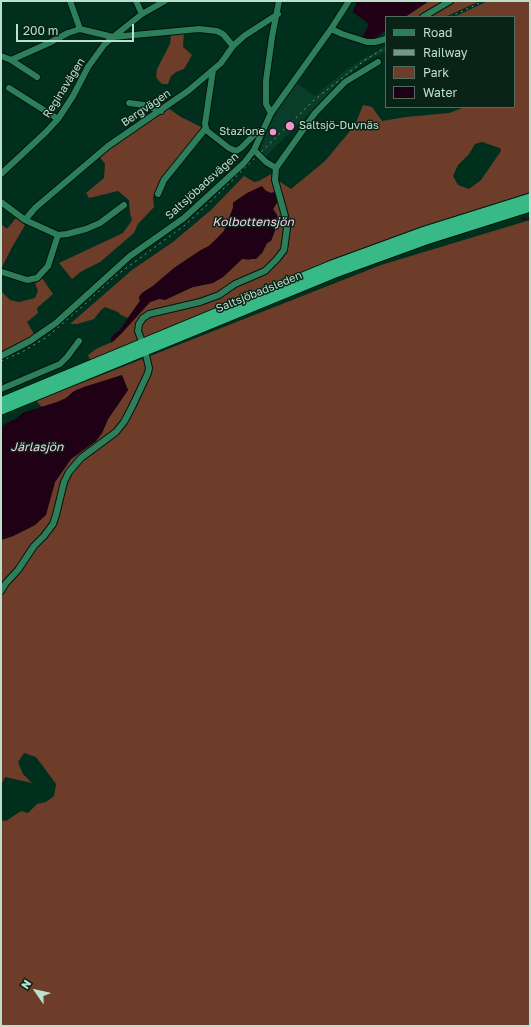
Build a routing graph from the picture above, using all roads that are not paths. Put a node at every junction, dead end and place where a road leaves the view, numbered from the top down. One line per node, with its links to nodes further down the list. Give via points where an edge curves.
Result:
1 (70, 1): 11 (street)
2 (136, 1): 7 (street)
3 (165, 1): 7 (street, Reginavägen)
4 (280, 1): 8 (street)
5 (349, 1): 10 (street, Saltsjöbadsvägen)
6 (450, 1): 9 (street)
7 (142, 14): 12 (street, Reginavägen)
8 (278, 14): 14 (street, Bergvägen); 23 (street, via 266,81 266,104)
9 (425, 16)
10 (331, 28): 13 (street, via 367,42); 23 (street, Saltsjöbadsvägen)
11 (80, 29): 12 (street); 16 (street)
12 (113, 36): 14 (street, via 199,28 223,34); 24 (street, Reginavägen, via 88,67)
13 (385, 39)
14 (233, 46): 18 (street, Bergvägen)
15 (1, 56): 16 (street)
16 (11, 60): 19 (street)
17 (378, 62): 28 (street, via 345,82 314,113)
18 (213, 70): 22 (street, Bergvägen); 25 (street)
19 (37, 77)
20 (9, 88): 24 (street)
21 (129, 103): 22 (street)
22 (161, 111): 35 (street, Bergvägen, via 108,146 35,208)
23 (271, 113): 26 (street, Saltsjöbadsvägen)
24 (58, 119): 29 (street, Reginavägen)
25 (206, 128): 26 (street, via 236,151 256,133); 30 (street, via 164,180)
26 (262, 132): 27 (street, Saltsjöbadsvägen)
27 (254, 150): 28 (street); 41 (street, Saltsjöbadsvägen, via 184,218 130,256 56,323 30,341)
28 (276, 168): 38 (street, via 275,180 287,228 284,250 277,259 265,271 235,284 219,295 149,314 139,324)
29 (1, 174)
30 (158, 194)
31 (530, 198): 43 (highway, Saltsjöbadsleden, via 425,231 332,265)
32 (1, 202): 35 (street)
33 (124, 205): 36 (street, via 100,223)
34 (530, 207): 44 (highway, Saltsjöbadsleden, via 426,240 335,273)
35 (25, 220): 36 (street)
36 (58, 235): 37 (street, via 48,266 37,278 28,280)
37 (2, 272)
38 (141, 340)
39 (79, 341): 42 (street, via 60,364)
40 (146, 355): 45 (street, via 148,373 124,422 116,432 81,458 69,472 53,524)
41 (1, 356)
42 (1, 389)
43 (1, 402)
44 (1, 410)
45 (1, 591)

